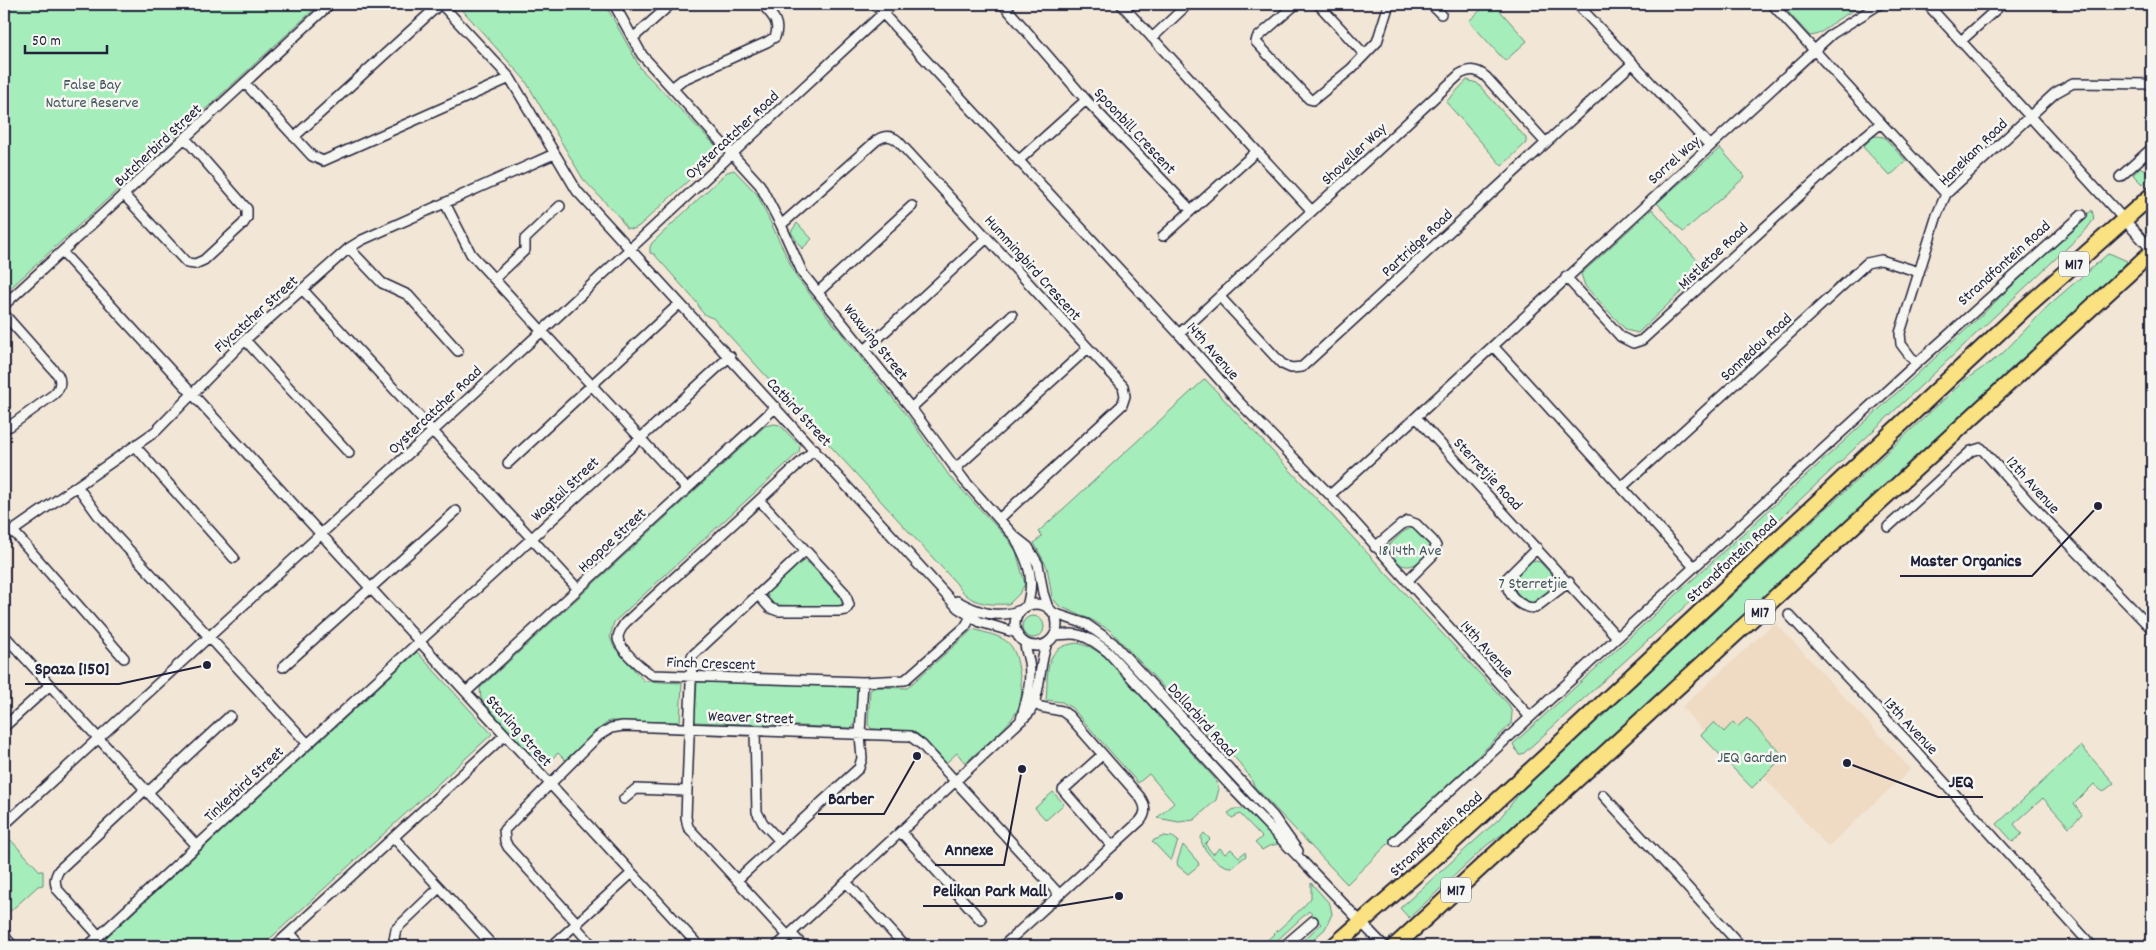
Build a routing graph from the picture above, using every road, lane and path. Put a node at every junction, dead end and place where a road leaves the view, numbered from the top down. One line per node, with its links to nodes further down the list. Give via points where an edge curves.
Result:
1 (330, 4): 29 (street, Butcherbird Street)
2 (440, 4): 28 (street, Catbird Street); 35 (street)
3 (614, 4): 22 (street, Waxwing Street)
4 (671, 4): 22 (street)
5 (762, 4): 31 (street, via 778,24 775,37 682,80)
6 (874, 4): 20 (street, 14th Avenue)
7 (893, 4): 20 (street, Oystercatcher Road)
8 (1003, 4): 32 (street, Spoonbill Crescent)
9 (1120, 4): 23 (street)
10 (1188, 4): 23 (street)
11 (1296, 4): 26 (street, via 1256,42 1311,100 1316,99)
12 (1318, 4): 26 (street)
13 (1390, 4): 26 (street, via 1380,38)
14 (1431, 4): 21 (street)
15 (1579, 4): 27 (street)
16 (1772, 4): 25 (street)
17 (1880, 4): 25 (street, Sorrel Way, via 1832,34)
18 (1927, 4): 24 (street)
19 (2002, 4): 24 (street)
20 (883, 13): 42 (street, Oystercatcher Road); 43 (street, 14th Avenue)
21 (1442, 14)
22 (633, 38): 31 (street, Waxwing Street, via 642,55)
23 (1152, 38): 40 (street)
24 (1961, 41): 33 (street)
25 (1815, 51): 34 (street); 38 (street, Sorrel Way)
26 (1364, 54)
27 (1633, 63): 37 (street, Partridge Road); 38 (street)
28 (510, 78): 35 (street, via 323,161 312,156); 41 (street, Catbird Street)
29 (245, 83): 35 (street); 36 (street, Butcherbird Street)
30 (2152, 84): 33 (street, Hanekam Road, via 2073,82 2055,93)
31 (672, 88): 42 (street, Waxwing Street)
32 (1086, 100): 43 (street); 51 (street, Spoonbill Crescent)
33 (2030, 116): 45 (street, Hanekam Road); 54 (street)
34 (1881, 123): 45 (street); 63 (street, Mistletoe Road, via 1642,340 1629,343 1621,337)
35 (294, 137)
36 (184, 138): 46 (street, Butcherbird Street); 46 (street, via 247,208 243,224 204,260 191,264 184,261)
37 (1546, 144): 52 (street, Shoveller Way, via 1486,77 1474,70 1465,71); 67 (street, Partridge Road, via 1302,367 1291,368 1282,364)
38 (1710, 146): 63 (street, Sorrel Way)
39 (2152, 148): 44 (street)
40 (1256, 152): 51 (street); 52 (street)
41 (554, 154): 48 (street, Flycatcher Street); 59 (street, Catbird Street, via 577,191)
42 (732, 154): 55 (street, Waxwing Street, via 760,185); 59 (street, Oystercatcher Road)
43 (1018, 161): 73 (street, 14th Avenue)
44 (2120, 177)
45 (1946, 194): 62 (street, Hanekam Road)
46 (124, 195): 61 (street, Butcherbird Street)
47 (2152, 195): 54 (main road, Strandfontein Road / M17)
48 (445, 203): 58 (street, Flycatcher Street); 64 (street, via 471,254)
49 (560, 206): 64 (street, via 525,239 525,250)
50 (912, 206): 66 (street)
51 (1191, 210): 56 (street)
52 (1312, 211): 67 (street, Shoveller Way)
53 (2082, 215): 80 (street, Strandfontein Road)
54 (2124, 220): 60 (street); 168 (main road, Strandfontein Road / M17, via 1979,350 1557,746)
55 (781, 225): 57 (street, Hummingbird Crescent, via 877,140 886,136 898,141); 66 (street, Waxwing Street, via 803,274)
56 (1163, 236)
57 (987, 238): 76 (street, Hummingbird Crescent); 77 (street)
58 (349, 248): 65 (street, Flycatcher Street); 78 (street, via 382,283 408,295)
59 (629, 249): 68 (street, Catbird Street); 72 (street, Oystercatcher Road)
60 (2152, 251): 188 (main road, M17)
61 (62, 252): 69 (street, Butcherbird Street); 82 (street, Starling Street)
62 (1919, 272): 80 (street, Hanekam Road, via 1900,333 1901,344); 95 (street, Sonnedou Road, via 1881,260 1866,263)
63 (1566, 277): 75 (street, Sorrel Way)
64 (494, 279): 72 (street)
65 (303, 290): 74 (street, Flycatcher Street); 87 (street)
66 (818, 292): 77 (street, Waxwing Street)
67 (1220, 296): 73 (street, Shoveller Way)
68 (680, 304): 79 (street, Catbird Street); 81 (street)
69 (4, 306)
70 (4, 314): 86 (street, via 58,375 60,382 53,395)
71 (1012, 315): 84 (street)
72 (542, 331): 81 (street); 87 (street, Oystercatcher Road)
73 (1179, 334): 97 (street, 14th Avenue, via 1240,404)
74 (245, 340): 82 (street, Flycatcher Street); 91 (street)
75 (1493, 346): 85 (street, Sorrel Way); 95 (street)
76 (1088, 348): 93 (street); 100 (street, Hummingbird Crescent, via 1123,386 1124,401)
77 (865, 350): 84 (street, Waxwing Street)
78 (458, 351)
79 (730, 356): 83 (street, Catbird Street); 88 (street, Wagtail Street)
80 (1916, 364): 111 (street, Strandfontein Road)
81 (591, 385): 88 (street); 92 (street)
82 (192, 395): 89 (street, Flycatcher Street); 103 (street, Starling Street)
83 (776, 407): 90 (street, Catbird Street); 96 (street, Hoopoe Street)
84 (911, 408): 93 (street, Waxwing Street)
85 (1416, 417): 97 (street); 108 (street, Sterretjie Road)
86 (4, 428)
87 (432, 431): 103 (street, Oystercatcher Road); 106 (street)
88 (641, 438): 96 (street); 106 (street, Wagtail Street)
89 (135, 446): 94 (street, Flycatcher Street); 110 (street)
90 (815, 449): 98 (street, Finch Crescent); 119 (street, Catbird Street, via 948,596)
91 (349, 453)
92 (508, 463)
93 (955, 469): 100 (street, Waxwing Street)
94 (77, 486): 102 (street, Flycatcher Street); 125 (street, via 104,522)
95 (1622, 487): 111 (street)
96 (687, 489): 115 (street, Hoopoe Street)
97 (1330, 495): 107 (street, 14th Avenue)
98 (759, 500): 109 (street); 132 (street, Finch Crescent, via 620,630 620,644 645,671 653,675)
99 (456, 511): 114 (street)
100 (999, 519): 104 (street, Waxwing Street)
101 (1888, 527): 121 (street, 12th Avenue, via 1971,451 1981,448 2036,510)
102 (13, 531): 105 (street, Flycatcher Street); 130 (street)
103 (320, 533): 114 (street, Starling Street); 125 (street, Oystercatcher Road)
104 (1014, 536): 117 (street, Waxwing Street, via 1031,578); 118 (street, Waxwing Street, via 1028,547 1038,564)
105 (4, 538)
106 (532, 538): 115 (street); 127 (street, Wagtail Street)
107 (1375, 547): 112 (street, 14th Avenue); 112 (street, via 1408,521 1416,524 1433,541 1436,546 1434,555)
108 (1537, 548): 113 (street, Sterretjie Road); 113 (street, via 1507,578 1506,585 1511,594 1524,606 1536,608)
109 (805, 551): 116 (street); 116 (street, via 845,593 849,602 846,610 778,611 770,608)
110 (234, 558)
111 (1694, 568): 126 (street, Strandfontein Road)
112 (1407, 581): 138 (street, 14th Avenue)
113 (1569, 582): 126 (street, Sterretjie Road)
114 (370, 588): 127 (street, Starling Street); 131 (street)
115 (578, 589): 135 (street, Hoopoe Street)
116 (758, 595): 132 (street, via 695,652)
117 (1024, 608): 118 (street, via 1038,604); 119 (street, Catbird Street, via 1008,615); 122 (street, via 1016,619)
118 (1050, 610): 124 (street, via 1057,623); 160 (street, Dollarbird Road, via 1086,624 1114,644 1273,816)
119 (973, 614): 122 (street, Catbird Street, via 987,625); 133 (street, Finch Crescent, via 965,627 911,677)
120 (1789, 616): 190 (street, 13th Avenue, via 1901,734)
121 (2152, 629)
122 (1017, 633): 128 (street)
123 (4, 635): 134 (street)
124 (1054, 635): 129 (street); 160 (street, Dollarbird Road, via 1081,636 1108,652)
125 (209, 636): 144 (street, Oystercatcher Road); 145 (street)
126 (1617, 637): 138 (street, Strandfontein Road)
127 (419, 642): 135 (street, Starling Street); 145 (street, Tinkerbird Street)
128 (1025, 643): 129 (street, via 1036,646); 136 (street)
129 (1047, 643): 136 (street)
130 (124, 658)
131 (283, 667)
132 (691, 675): 133 (street, Finch Crescent); 140 (street)
133 (863, 682): 142 (street)
134 (50, 685): 139 (street); 144 (street)
135 (466, 692): 143 (street, Starling Street)
136 (1031, 702): 146 (street, via 1062,710); 147 (street, via 1020,721)
137 (230, 716): 149 (street)
138 (1530, 717): 157 (street, Strandfontein Road)
139 (4, 728)
140 (688, 728): 141 (street, Weaver Street); 148 (street, Weaver Street, via 611,728 582,751); 150 (street)
141 (755, 731): 142 (street, Weaver Street); 156 (street, via 757,812)
142 (860, 734): 147 (street, Weaver Street, via 910,736); 156 (street, via 862,758 859,768)
143 (505, 735): 148 (street, Starling Street); 155 (street)
144 (99, 738): 149 (street); 153 (street, Oystercatcher Road)
145 (307, 743): 158 (street, Tinkerbird Street)
146 (1102, 755): 159 (street, via 1140,797 1145,810 1140,821); 159 (street, via 1063,790)
147 (956, 781): 154 (street); 165 (street, Weaver Street)
148 (549, 785): 161 (street, Starling Street); 169 (street, Weaver Street, via 510,822 503,834 508,847)
149 (147, 791): 158 (street); 172 (street, via 55,877 57,889)
150 (686, 791): 152 (street, via 636,789); 162 (street, via 688,827)
151 (1603, 795): 189 (street)
152 (624, 799)
153 (4, 824)
154 (901, 832): 163 (street); 166 (street)
155 (394, 838): 164 (street); 170 (street)
156 (780, 841): 162 (street)
157 (1395, 841)
158 (197, 846): 172 (street, Tinkerbird Street)
159 (1112, 846): 165 (street)
160 (1311, 870): 168 (street, Dollarbird Road)
161 (632, 873): 169 (street); 180 (street, Starling Street)
162 (737, 880): 171 (street)
163 (846, 882): 171 (street); 183 (street)
164 (439, 888): 176 (street, via 396,929 394,940); 177 (street)
165 (1059, 894): 184 (street)
166 (980, 920)
167 (1313, 921): 185 (street)
168 (1361, 922): 186 (main road, Strandfontein Road / M17); 187 (street, Dollarbird Road)
169 (576, 924): 178 (street); 179 (street)
170 (290, 934): 174 (street); 175 (street)
171 (790, 934): 181 (street); 182 (street)
172 (100, 936): 173 (street, Tinkerbird Street)
173 (88, 946)
174 (275, 946)
175 (301, 946)
176 (397, 946)
177 (493, 946)
178 (552, 946)
179 (593, 946)
180 (699, 946)
181 (777, 946)
182 (803, 946)
183 (905, 946)
184 (1003, 946)
185 (1284, 946)
186 (1334, 946)
187 (1384, 946)
188 (1395, 946)
189 (1741, 946)
190 (2092, 946)

